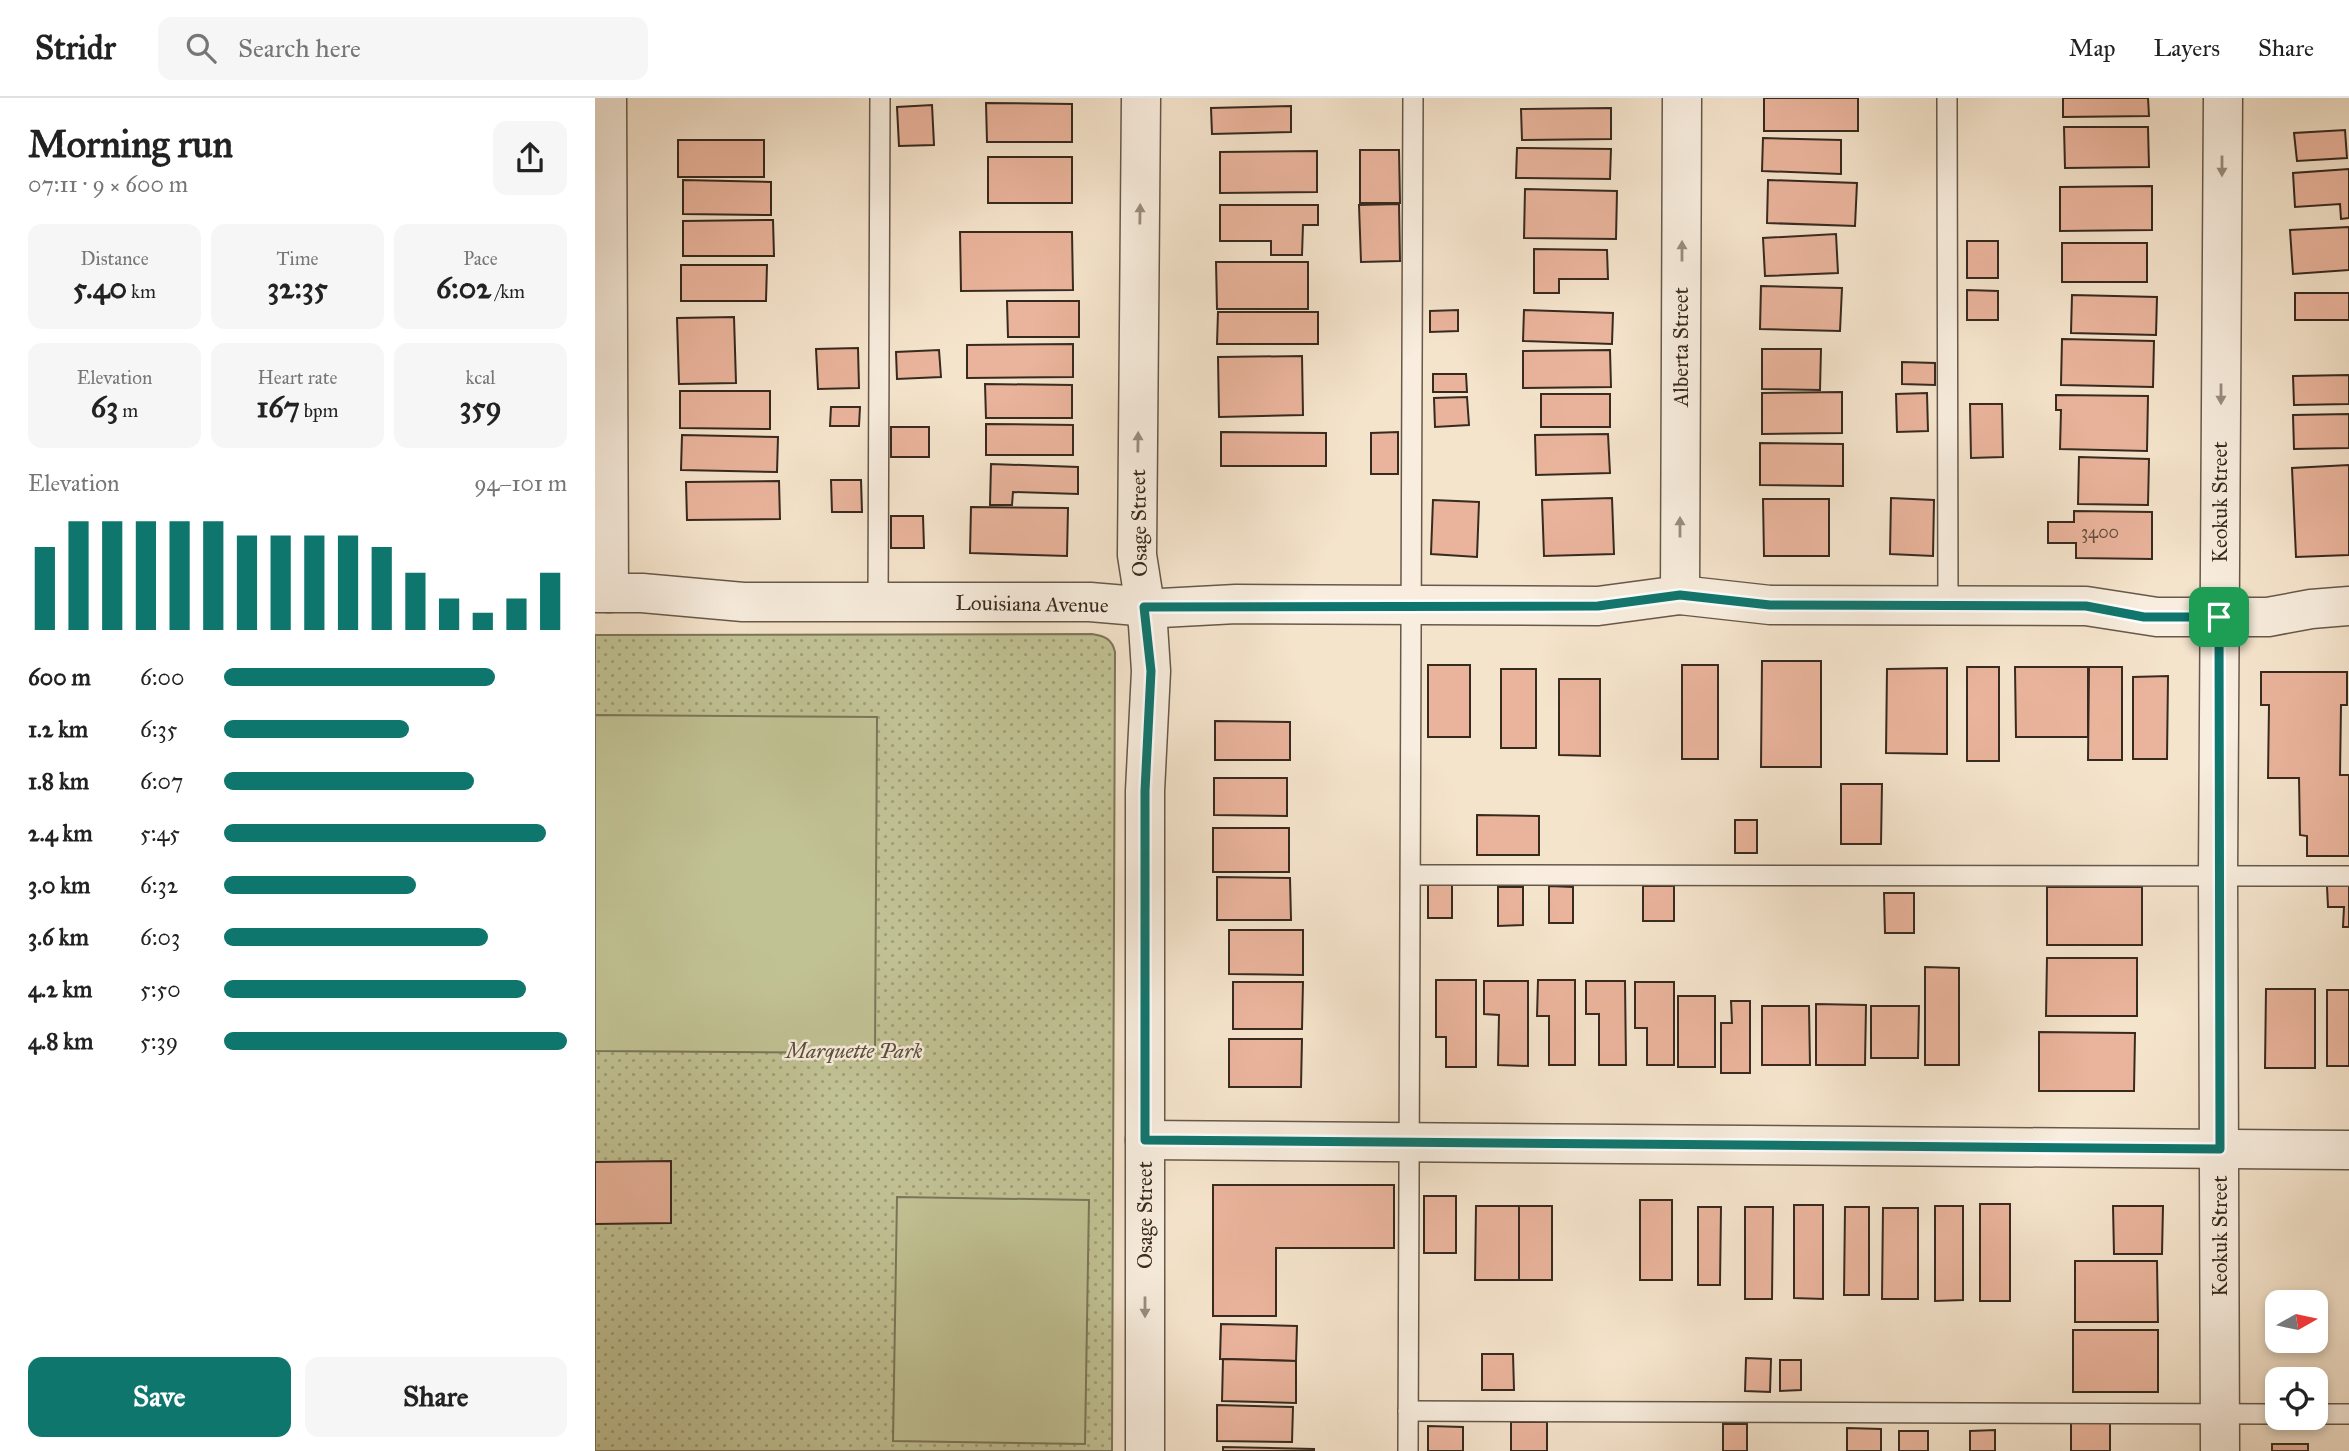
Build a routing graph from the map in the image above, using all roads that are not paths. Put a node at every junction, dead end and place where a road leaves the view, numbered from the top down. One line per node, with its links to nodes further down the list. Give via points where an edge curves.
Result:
1 (607, 98): 8 (street)
2 (880, 98): 10 (lane)
3 (1141, 98): 12 (street, Osage Street, one-way to 3, via 1137,555)
4 (1412, 98): 11 (lane)
5 (1682, 98): 9 (street, Alberta Street, one-way to 5)
6 (1947, 98): 13 (lane)
7 (2223, 98): 15 (street, Keokuk Street, one-way to 15)
8 (602, 593): 10 (street, Louisiana Avenue, via 743,602)
9 (1680, 595): 11 (street, Louisiana Avenue, via 1598,606); 13 (street, Louisiana Avenue, via 1770,605)
10 (879, 603): 12 (street, Louisiana Avenue, via 1090,602)
11 (1411, 605): 12 (street, Louisiana Avenue); 16 (lane)
12 (1144, 607): 19 (street, Osage Street, via 1151,671 1145,791)
13 (1948, 607): 15 (street, Louisiana Avenue, via 2086,606 2144,617)
14 (2349, 607): 15 (street, Louisiana Avenue, via 2311,608 2269,617)
15 (2219, 617): 17 (street, Keokuk Street)
16 (1411, 875): 17 (lane); 20 (lane)
17 (2218, 875): 18 (lane); 21 (street, Keokuk Street)
18 (2349, 876)
19 (1145, 1140): 20 (street); 28 (street, Osage Street, one-way to 28)
20 (1411, 1144): 21 (street); 23 (lane)
21 (2220, 1149): 22 (street); 24 (street, Keokuk Street)
22 (2349, 1150)
23 (1408, 1411): 24 (lane); 29 (lane)
24 (2220, 1414): 25 (lane); 30 (street, Keokuk Street)
25 (2265, 1414)
26 (2328, 1414): 27 (lane)
27 (2349, 1414)
28 (1145, 1451)
29 (1408, 1451)
30 (2220, 1451)

